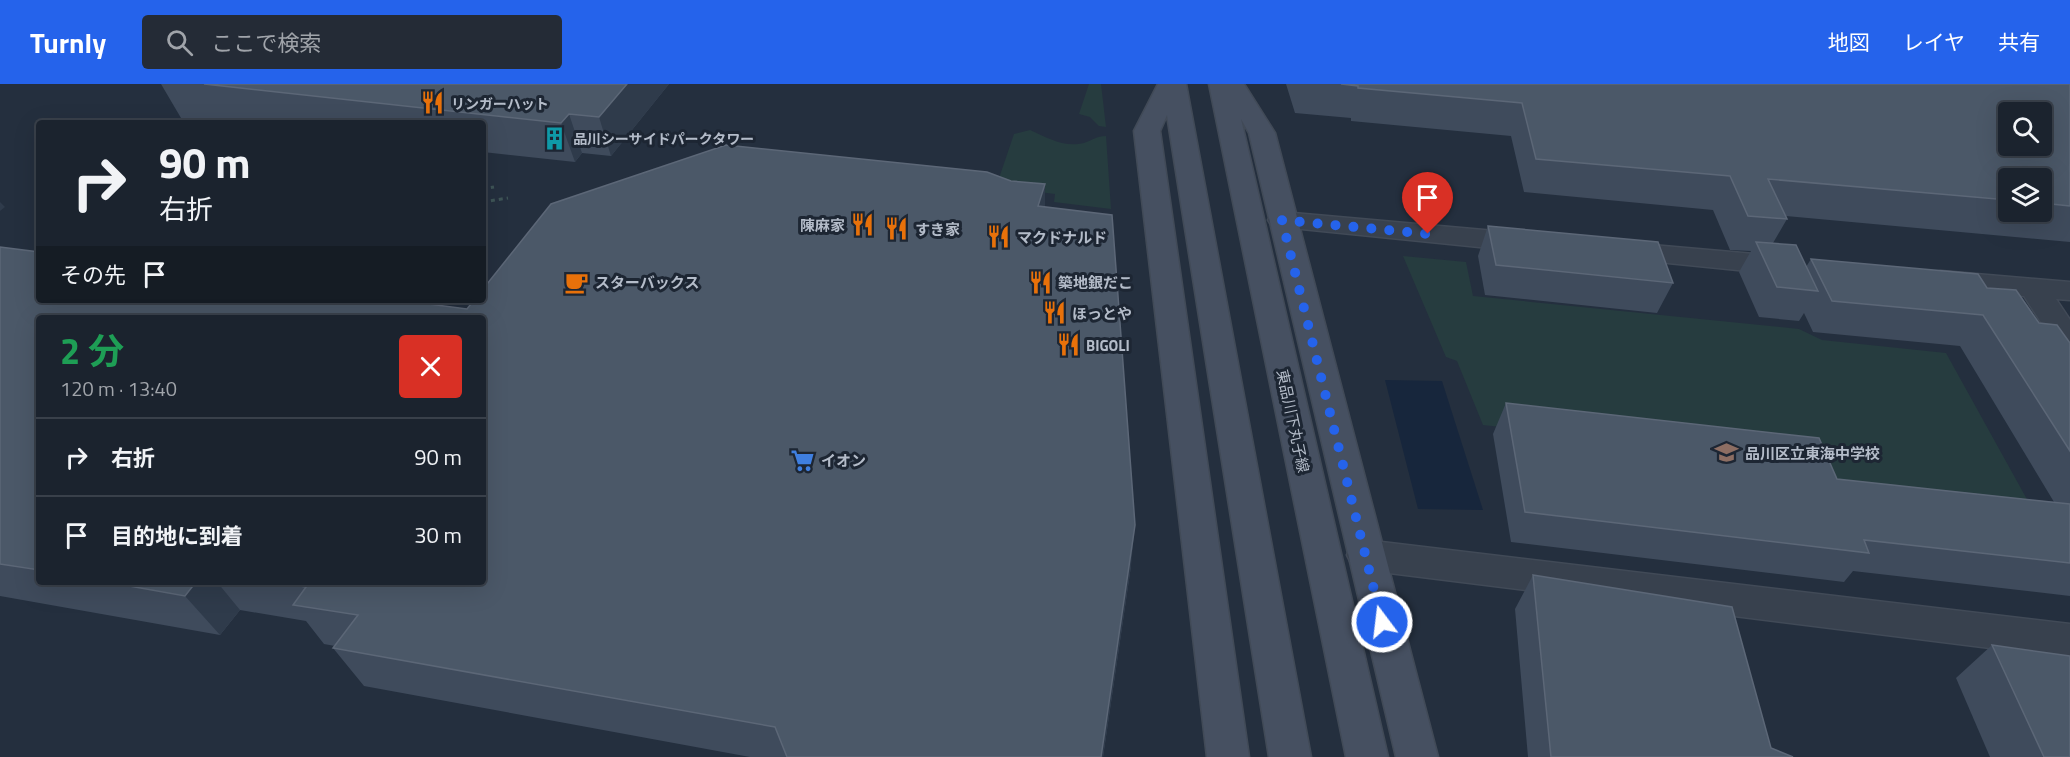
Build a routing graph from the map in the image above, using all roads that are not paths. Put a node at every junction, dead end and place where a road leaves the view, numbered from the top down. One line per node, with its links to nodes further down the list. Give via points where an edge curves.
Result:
1 (1172, 84): 14 (main road, via 1148,131); 15 (main road)
2 (1221, 84): 16 (main road, 東品川下丸子線)
3 (1232, 84): 4 (main road, via 1262,133)
4 (1282, 220): 5 (street); 12 (main road)
5 (1560, 245)
6 (1595, 249): 7 (street)
7 (1820, 269)
8 (1914, 277): 9 (street)
9 (2032, 288): 10 (street); 11 (street)
10 (2070, 291)
11 (2070, 343)
12 (1365, 555): 13 (street); 17 (main road)
13 (2070, 641)
14 (1228, 757)
15 (1290, 757)
16 (1367, 757)
17 (1417, 757)

